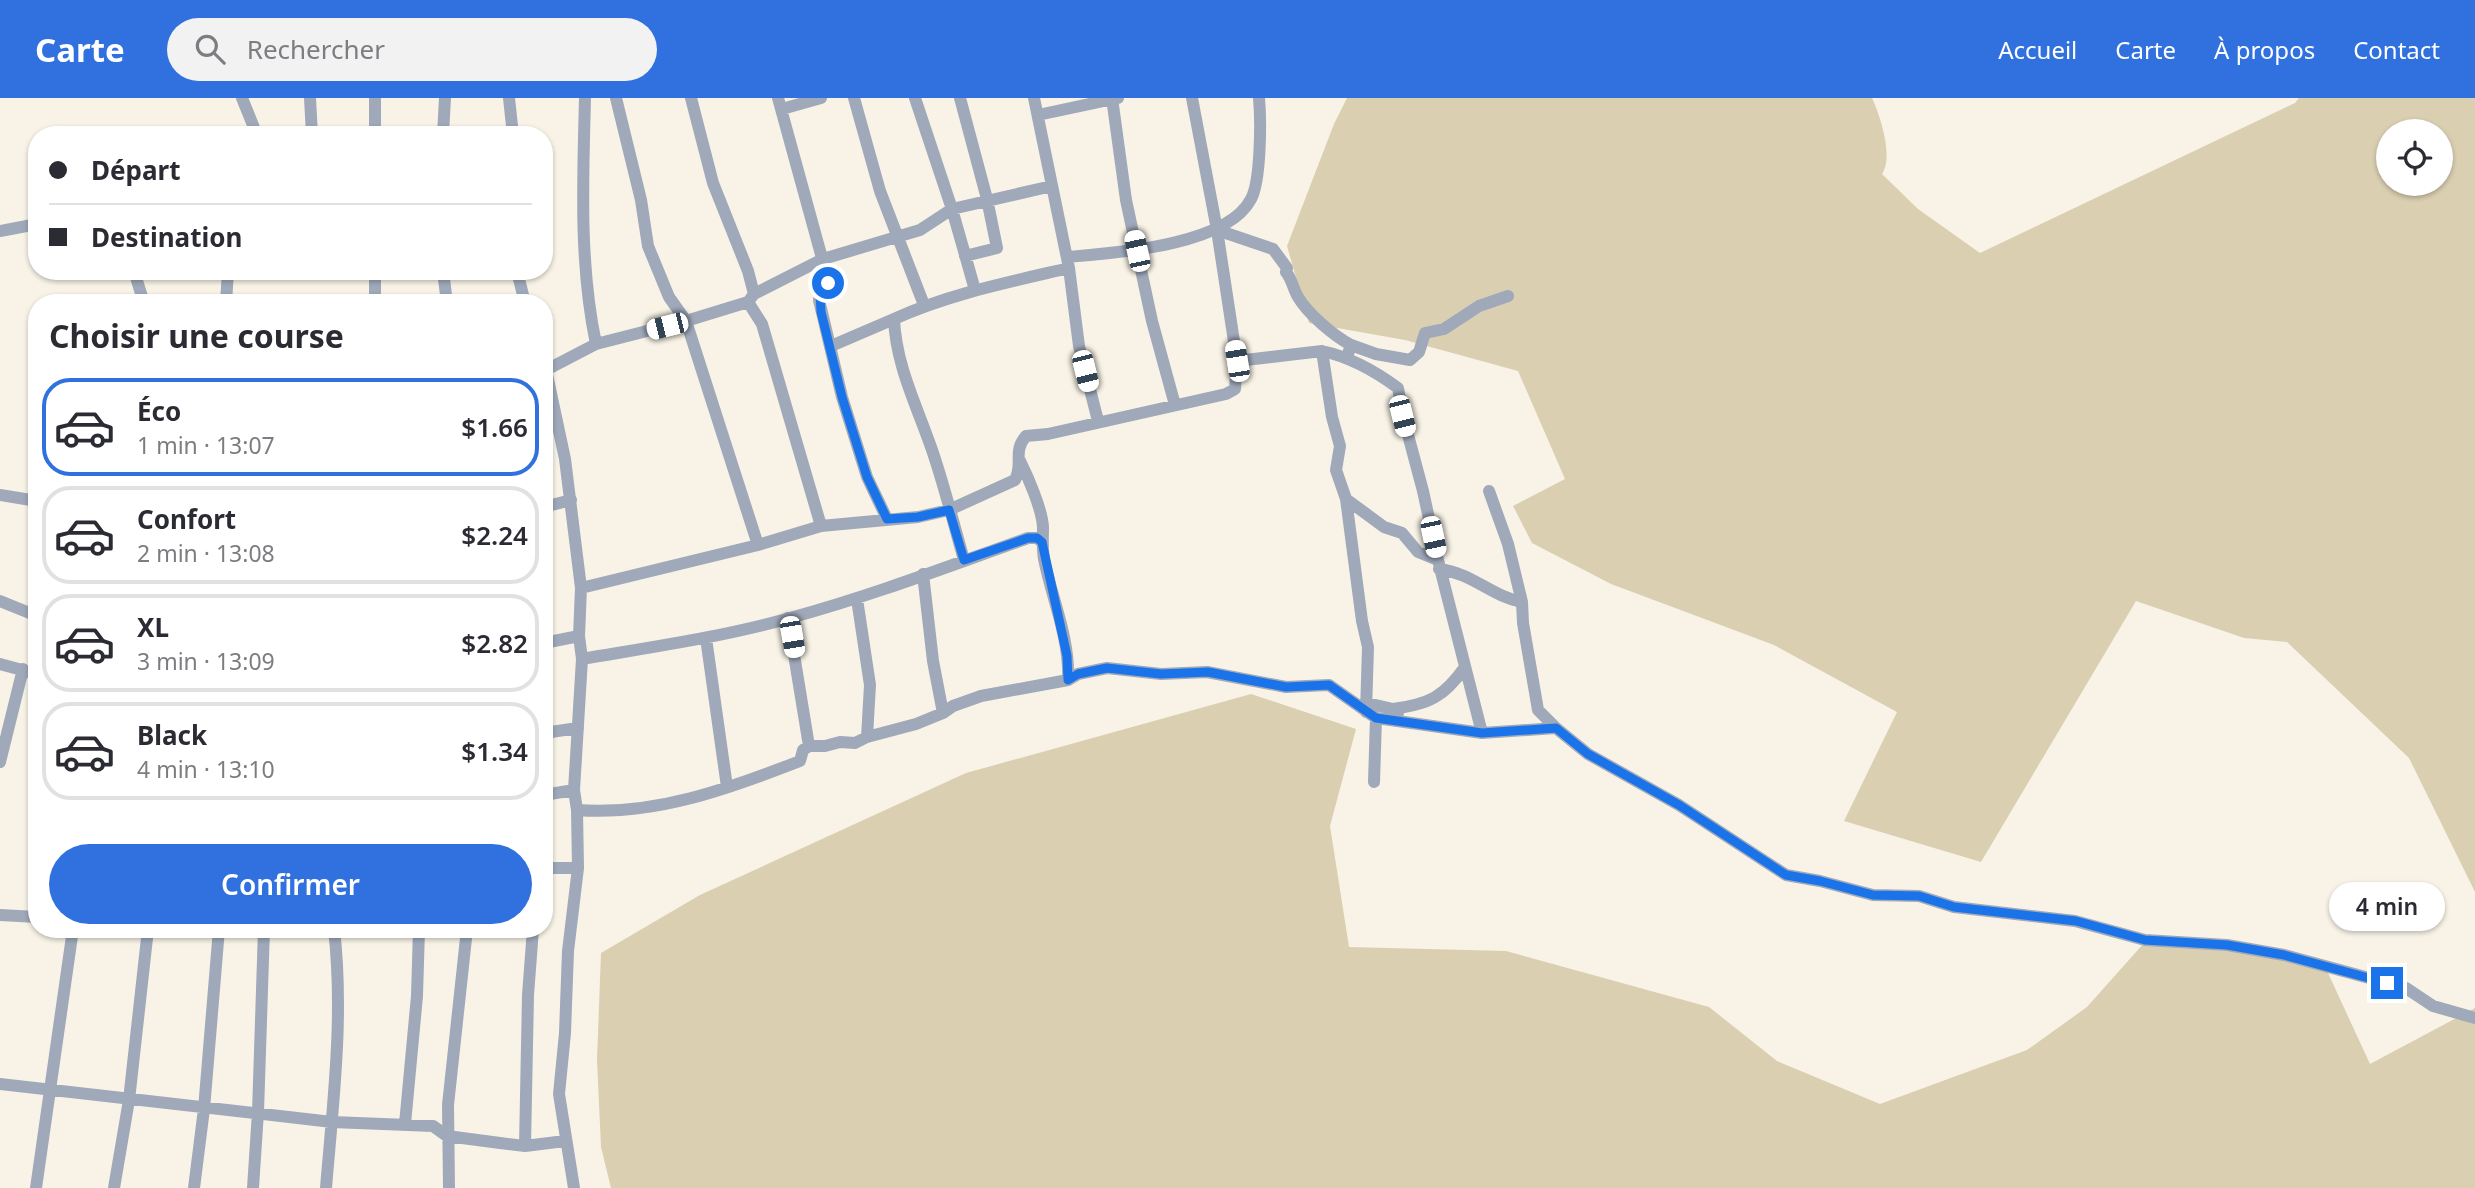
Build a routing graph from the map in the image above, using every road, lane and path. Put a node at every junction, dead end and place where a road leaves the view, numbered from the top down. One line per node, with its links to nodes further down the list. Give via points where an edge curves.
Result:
1 (242, 98): 19 (street)
2 (310, 98): 20 (street)
3 (375, 98): 21 (street)
4 (445, 98): 22 (street)
5 (509, 98): 23 (street)
6 (585, 98): 41 (street, via 583,250)
7 (616, 98): 40 (street, via 648,246 669,297)
8 (691, 98): 37 (street, via 713,183 748,271)
9 (821, 98): 17 (street)
10 (854, 98): 30 (street, via 880,191)
11 (915, 98): 26 (street)
12 (960, 98): 25 (street)
13 (1034, 98): 18 (street)
14 (1192, 98): 28 (street)
15 (1259, 98): 28 (street, via 1261,127 1252,197 1236,218)
16 (1114, 99): 18 (street); 31 (street)
17 (780, 104): 33 (street)
18 (1038, 115): 24 (street)
19 (253, 126)
20 (312, 126)
21 (375, 126)
22 (443, 126)
23 (512, 126)
24 (1052, 186): 25 (street); 34 (street)
25 (987, 199): 26 (street); 32 (street, via 997,248)
26 (952, 209): 30 (street, via 931,225); 32 (street)
27 (28, 226): 29 (street)
28 (1217, 230): 31 (street); 44 (street, via 1273,249 1287,268 1299,300); 45 (street)
29 (0, 231)
30 (899, 239): 33 (street); 38 (street)
31 (1137, 251): 34 (street); 48 (street)
32 (965, 256): 35 (street)
33 (822, 259): 37 (street); 42 (street, via 828,283 819,300)
34 (1068, 263): 35 (street); 49 (street, via 1079,345)
35 (975, 290): 38 (street)
36 (1508, 296): 44 (street, via 1424,333 1419,352 1410,360)
37 (751, 298): 40 (street); 59 (street)
38 (924, 305): 39 (street)
39 (894, 319): 42 (street); 57 (street, via 895,345)
40 (686, 321): 41 (street); 61 (street)
41 (596, 344): 46 (street)
42 (831, 346): 58 (street, via 867,477)
43 (1322, 351): 44 (street); 45 (street); 53 (street, via 1340,446 1336,470)
44 (1349, 351): 63 (street, via 1398,388)
45 (1237, 361): 48 (street, via 1235,389)
46 (553, 363)
47 (553, 404): 55 (street)
48 (1175, 405): 49 (street)
49 (1098, 421): 50 (street, via 1026,436 1018,446)
50 (1019, 457): 57 (street, via 1015,480); 60 (street, via 1043,524)
51 (1489, 491): 68 (street)
52 (0, 495): 54 (street)
53 (1346, 499): 63 (street, via 1384,527 1402,533 1418,552); 81 (street, via 1368,647)
54 (28, 500)
55 (571, 500): 56 (street); 65 (street)
56 (553, 505)
57 (949, 510): 58 (street); 62 (street)
58 (887, 519): 59 (street)
59 (821, 526): 61 (street)
60 (1042, 542): 62 (street, via 1028,538); 79 (street)
61 (758, 545): 65 (street)
62 (964, 560): 64 (street)
63 (1438, 565): 68 (street); 76 (street)
64 (923, 574): 66 (street); 82 (street)
65 (581, 588): 71 (street)
66 (857, 599): 70 (street); 88 (street, via 870,685)
67 (0, 601): 69 (street)
68 (1522, 602): 85 (street, via 1538,710)
69 (28, 612)
70 (788, 618): 72 (street); 89 (street)
71 (579, 636): 73 (street); 74 (street)
72 (706, 638): 74 (street); 92 (street)
73 (553, 640)
74 (582, 659): 84 (street)
75 (0, 664): 77 (street)
76 (1465, 667): 80 (street, via 1450,688 1419,705); 87 (street)
77 (23, 669): 78 (street); 90 (street)
78 (28, 671)
79 (1068, 680): 81 (street, via 1107,668 1161,674 1208,672 1286,687 1329,685); 82 (street, via 981,696)
80 (1393, 709): 81 (street); 83 (street)
81 (1370, 711): 83 (street); 91 (street)
82 (943, 713): 88 (street)
83 (1409, 723): 87 (street)
84 (578, 728): 86 (street); 93 (street)
85 (1556, 728): 87 (street); 108 (street, via 1588,754 1679,805 1786,875 1873,895 1919,896 1954,907 2076,921 2145,940 2227,945 2284,955 2406,988 2433,1006)
86 (553, 732)
87 (1482, 733)
88 (867, 737): 89 (street, via 855,743)
89 (809, 746): 92 (street, via 800,761)
90 (0, 762)
91 (1374, 782)
92 (727, 787): 95 (street, via 662,806)
93 (574, 790): 94 (street); 95 (street)
94 (553, 794)
95 (577, 810): 97 (street)
96 (553, 868): 97 (street)
97 (578, 868): 117 (street, via 559,1094)
98 (0, 915): 99 (street)
99 (28, 917)
100 (72, 938): 110 (street)
101 (147, 938): 111 (street)
102 (218, 938): 112 (street)
103 (264, 938): 113 (street)
104 (335, 938): 114 (street, via 339,1032)
105 (419, 938): 115 (street)
106 (466, 938): 116 (street)
107 (532, 938): 118 (street)
108 (2475, 1018)
109 (0, 1084): 110 (street)
110 (51, 1090): 111 (street); 119 (street)
111 (130, 1100): 112 (street); 120 (street)
112 (204, 1108): 113 (street); 121 (street)
113 (258, 1112): 114 (street); 122 (street)
114 (331, 1122): 115 (street); 123 (street)
115 (404, 1124): 116 (street, via 433,1126)
116 (447, 1136): 118 (street); 124 (street)
117 (565, 1141): 118 (street); 125 (street)
118 (525, 1146)
119 (36, 1188)
120 (114, 1188)
121 (194, 1188)
122 (253, 1188)
123 (326, 1188)
124 (449, 1188)
125 (574, 1188)

